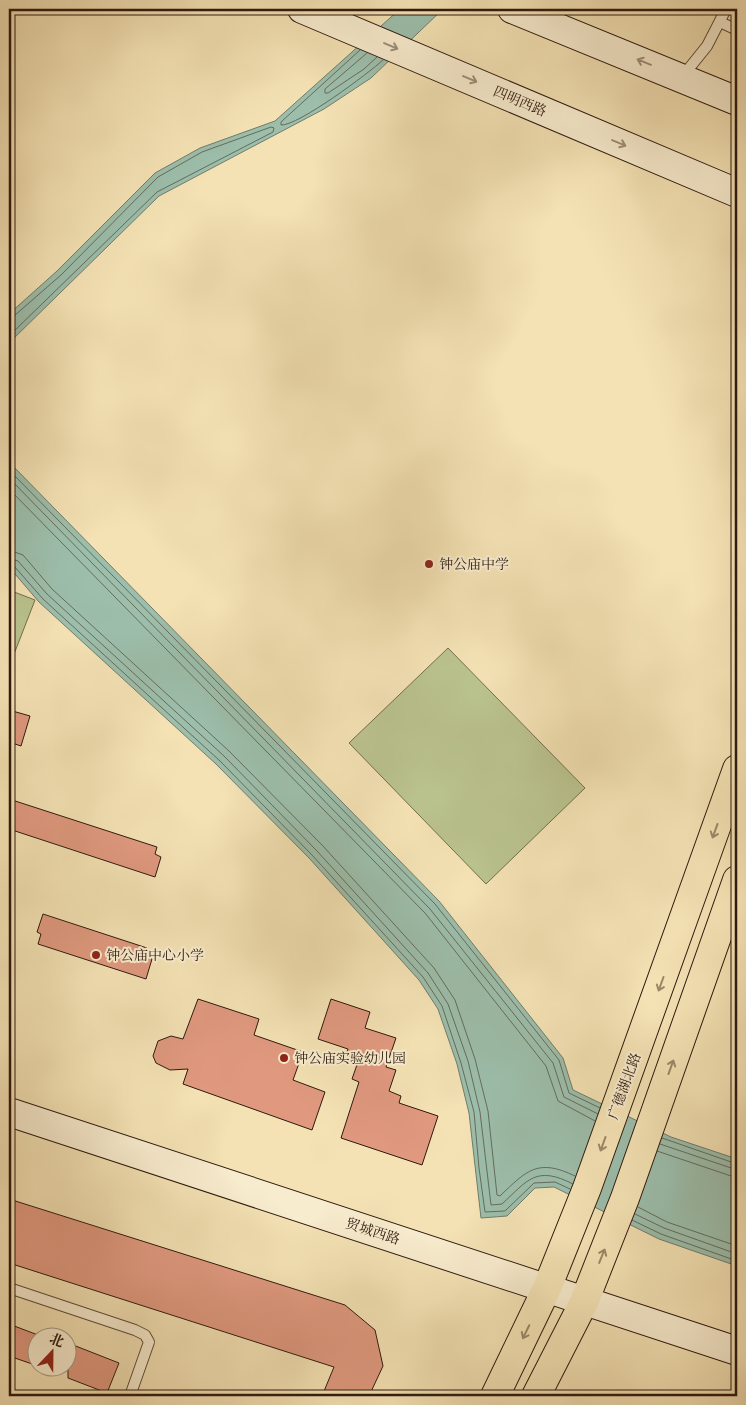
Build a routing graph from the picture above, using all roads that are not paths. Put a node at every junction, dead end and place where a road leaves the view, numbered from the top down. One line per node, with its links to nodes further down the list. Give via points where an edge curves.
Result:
1 (302, 9): 8 (main road, 四明西路, one-way to 8)
2 (512, 9): 6 (main road, one-way to 2)
3 (726, 9): 4 (lane)
4 (720, 22): 5 (lane); 6 (lane, via 707,46)
5 (737, 30)
6 (681, 78): 7 (main road)
7 (737, 101)
8 (737, 193)
9 (737, 769): 13 (main road, 广德湖北路, one-way to 13, via 620,1099)
10 (737, 880): 14 (main road, one-way to 10, via 625,1198)
11 (9, 1112): 13 (main road, 贸城西路)
12 (9, 1288): 16 (lane, via 145,1335 149,1342 147,1351)
13 (547, 1288): 14 (main road, 贸城西路); 17 (main road, 广德湖北路, one-way to 17)
14 (584, 1302): 15 (main road, 贸城西路); 18 (main road)
15 (737, 1351)
16 (130, 1396)
17 (495, 1396)
18 (536, 1396)

